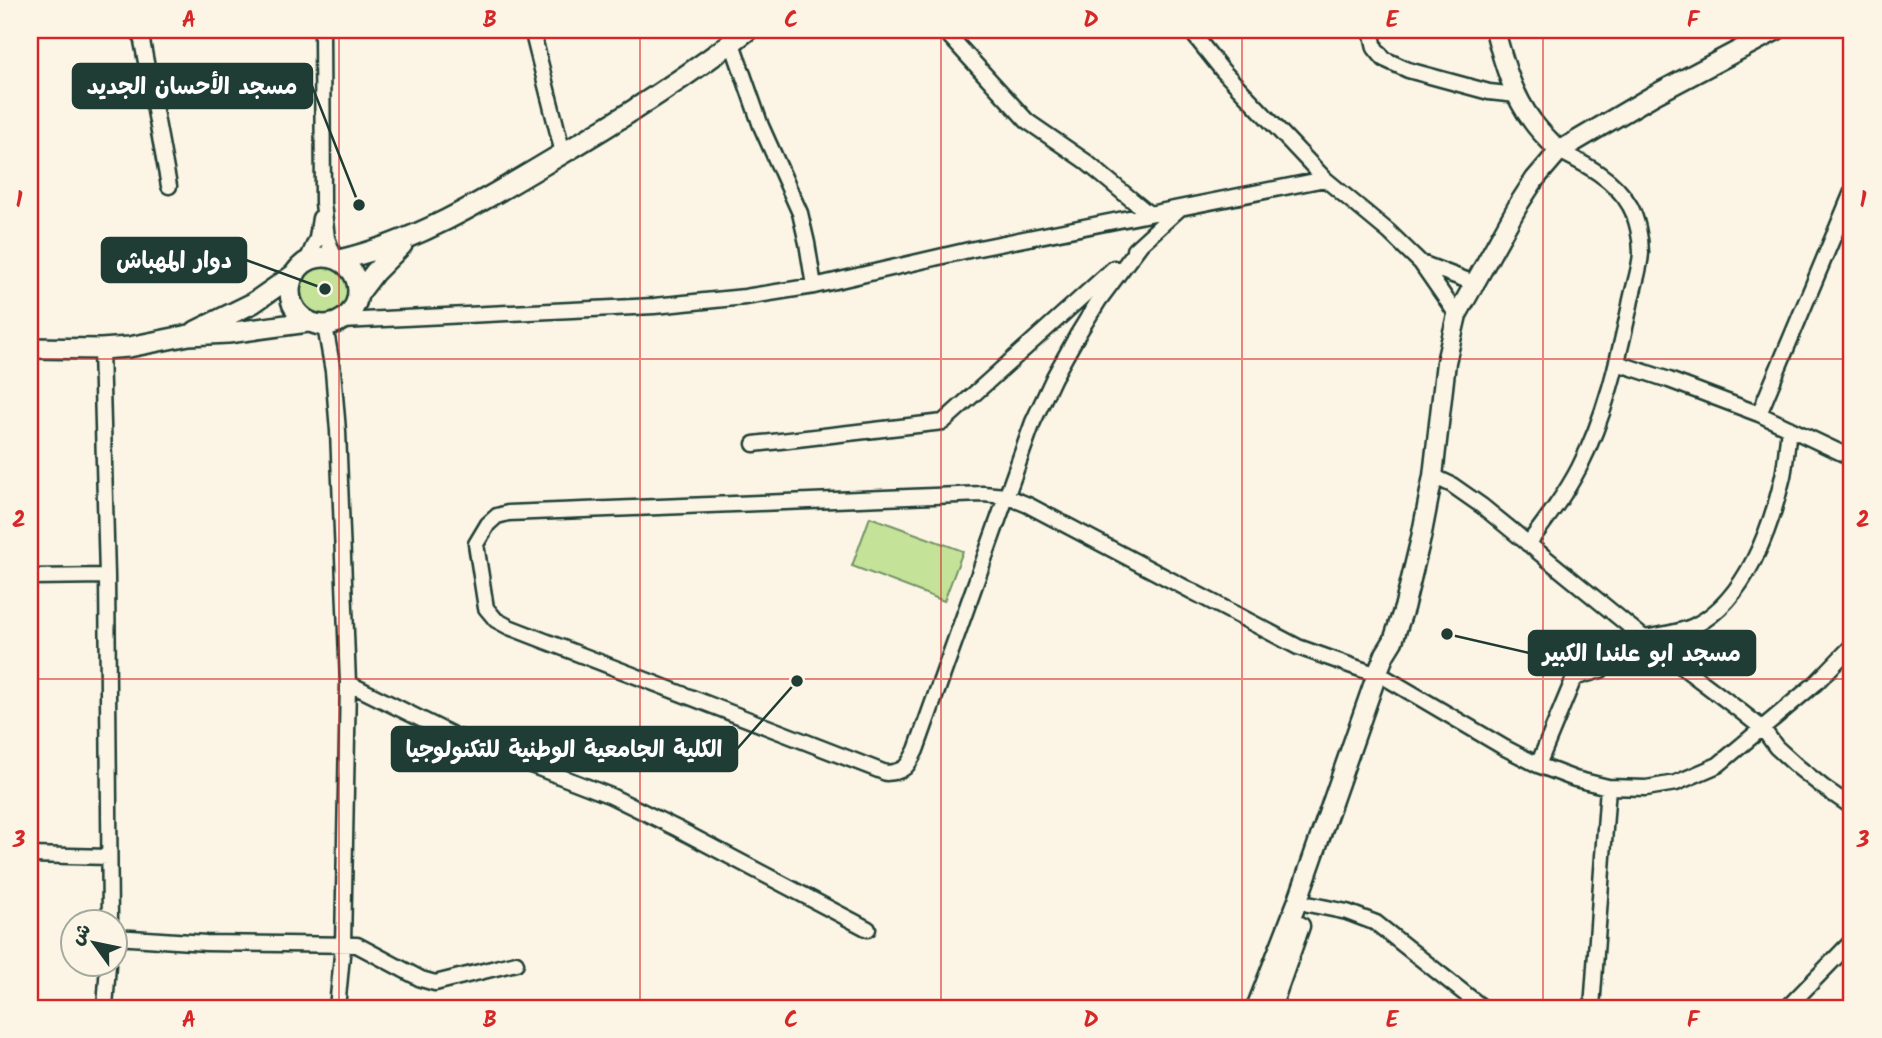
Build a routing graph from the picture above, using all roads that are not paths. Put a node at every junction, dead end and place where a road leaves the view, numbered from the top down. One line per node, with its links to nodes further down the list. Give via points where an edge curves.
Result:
1 (140, 30): 15 (street)
2 (322, 30): 17 (street)
3 (532, 30): 13 (street)
4 (748, 30): 10 (main road)
5 (944, 30): 20 (street, via 1027,121)
6 (1190, 30): 14 (street)
7 (1371, 30): 11 (street, via 1375,48 1384,59 1432,77)
8 (1495, 30): 11 (street)
9 (1777, 30): 12 (street)
10 (732, 43): 13 (main road); 27 (street, via 761,126 800,214)
11 (1517, 95): 12 (street)
12 (1559, 151): 26 (street, via 1527,191); 34 (street, via 1611,183 1629,205 1638,228 1641,253)
13 (563, 153): 21 (main road)
14 (1325, 179): 18 (street); 24 (street)
15 (169, 186)
16 (1852, 192): 19 (street)
17 (323, 203): 23 (street, via 327,238); 25 (street, via 317,238)
18 (1180, 208): 20 (street); 22 (street)
19 (1848, 212): 35 (street)
20 (1149, 214): 27 (street)
21 (414, 235): 23 (main road); 28 (main road, via 388,257)
22 (1140, 245): 37 (street, via 943,422); 40 (street, via 1099,300 1054,377)
23 (337, 260): 25 (main road, via 318,258); 28 (main road, via 354,274)
24 (1421, 263): 26 (street); 29 (street)
25 (301, 268): 30 (main road, via 291,286 291,300 297,313); 31 (main road, via 253,303)
26 (1474, 283): 29 (street)
27 (814, 286): 30 (street, via 654,306)
28 (359, 293): 30 (main road, via 351,313)
29 (1457, 315): 39 (street, via 1446,362)
30 (325, 323): 31 (main road); 47 (street, via 338,432)
31 (189, 335): 33 (main road)
32 (30, 348): 33 (main road)
33 (101, 349): 42 (street)
34 (1617, 363): 35 (street); 41 (street, via 1599,426 1578,470)
35 (1759, 414): 36 (street)
36 (1789, 428): 38 (street); 44 (street, via 1772,518 1737,589 1695,626 1670,634)
37 (754, 444)
38 (1852, 458)
39 (1433, 476): 41 (street, via 1465,493); 46 (street, via 1416,561)
40 (1006, 496): 40 (street, via 508,513 488,524 476,544 486,608 496,620 886,773 898,772 916,750); 46 (street, via 1298,647)
41 (1528, 544): 44 (street)
42 (107, 576): 43 (street); 53 (street)
43 (30, 577)
44 (1639, 634): 48 (street); 49 (street, via 1601,670 1572,683)
45 (1852, 646): 48 (street)
46 (1382, 676): 49 (street); 54 (street); 64 (street)
47 (348, 683): 56 (street, via 453,735 611,796); 59 (street)
48 (1763, 729): 50 (street, via 1718,765 1676,783); 51 (street, via 1798,767)
49 (1538, 765): 50 (street)
50 (1608, 787): 67 (street)
51 (1852, 807)
52 (30, 855): 53 (street)
53 (109, 857): 55 (street)
54 (1308, 904): 65 (street); 66 (street, via 1376,923)
55 (110, 908)
56 (869, 929)
57 (130, 938): 59 (street)
58 (1852, 941): 68 (street)
59 (343, 945): 60 (street, via 357,945 435,983); 63 (street)
60 (516, 963)
61 (107, 978): 62 (street)
62 (105, 1008)
63 (337, 1008)
64 (1256, 1008)
65 (1271, 1008)
66 (1483, 1008)
67 (1592, 1008)
68 (1787, 1008)

